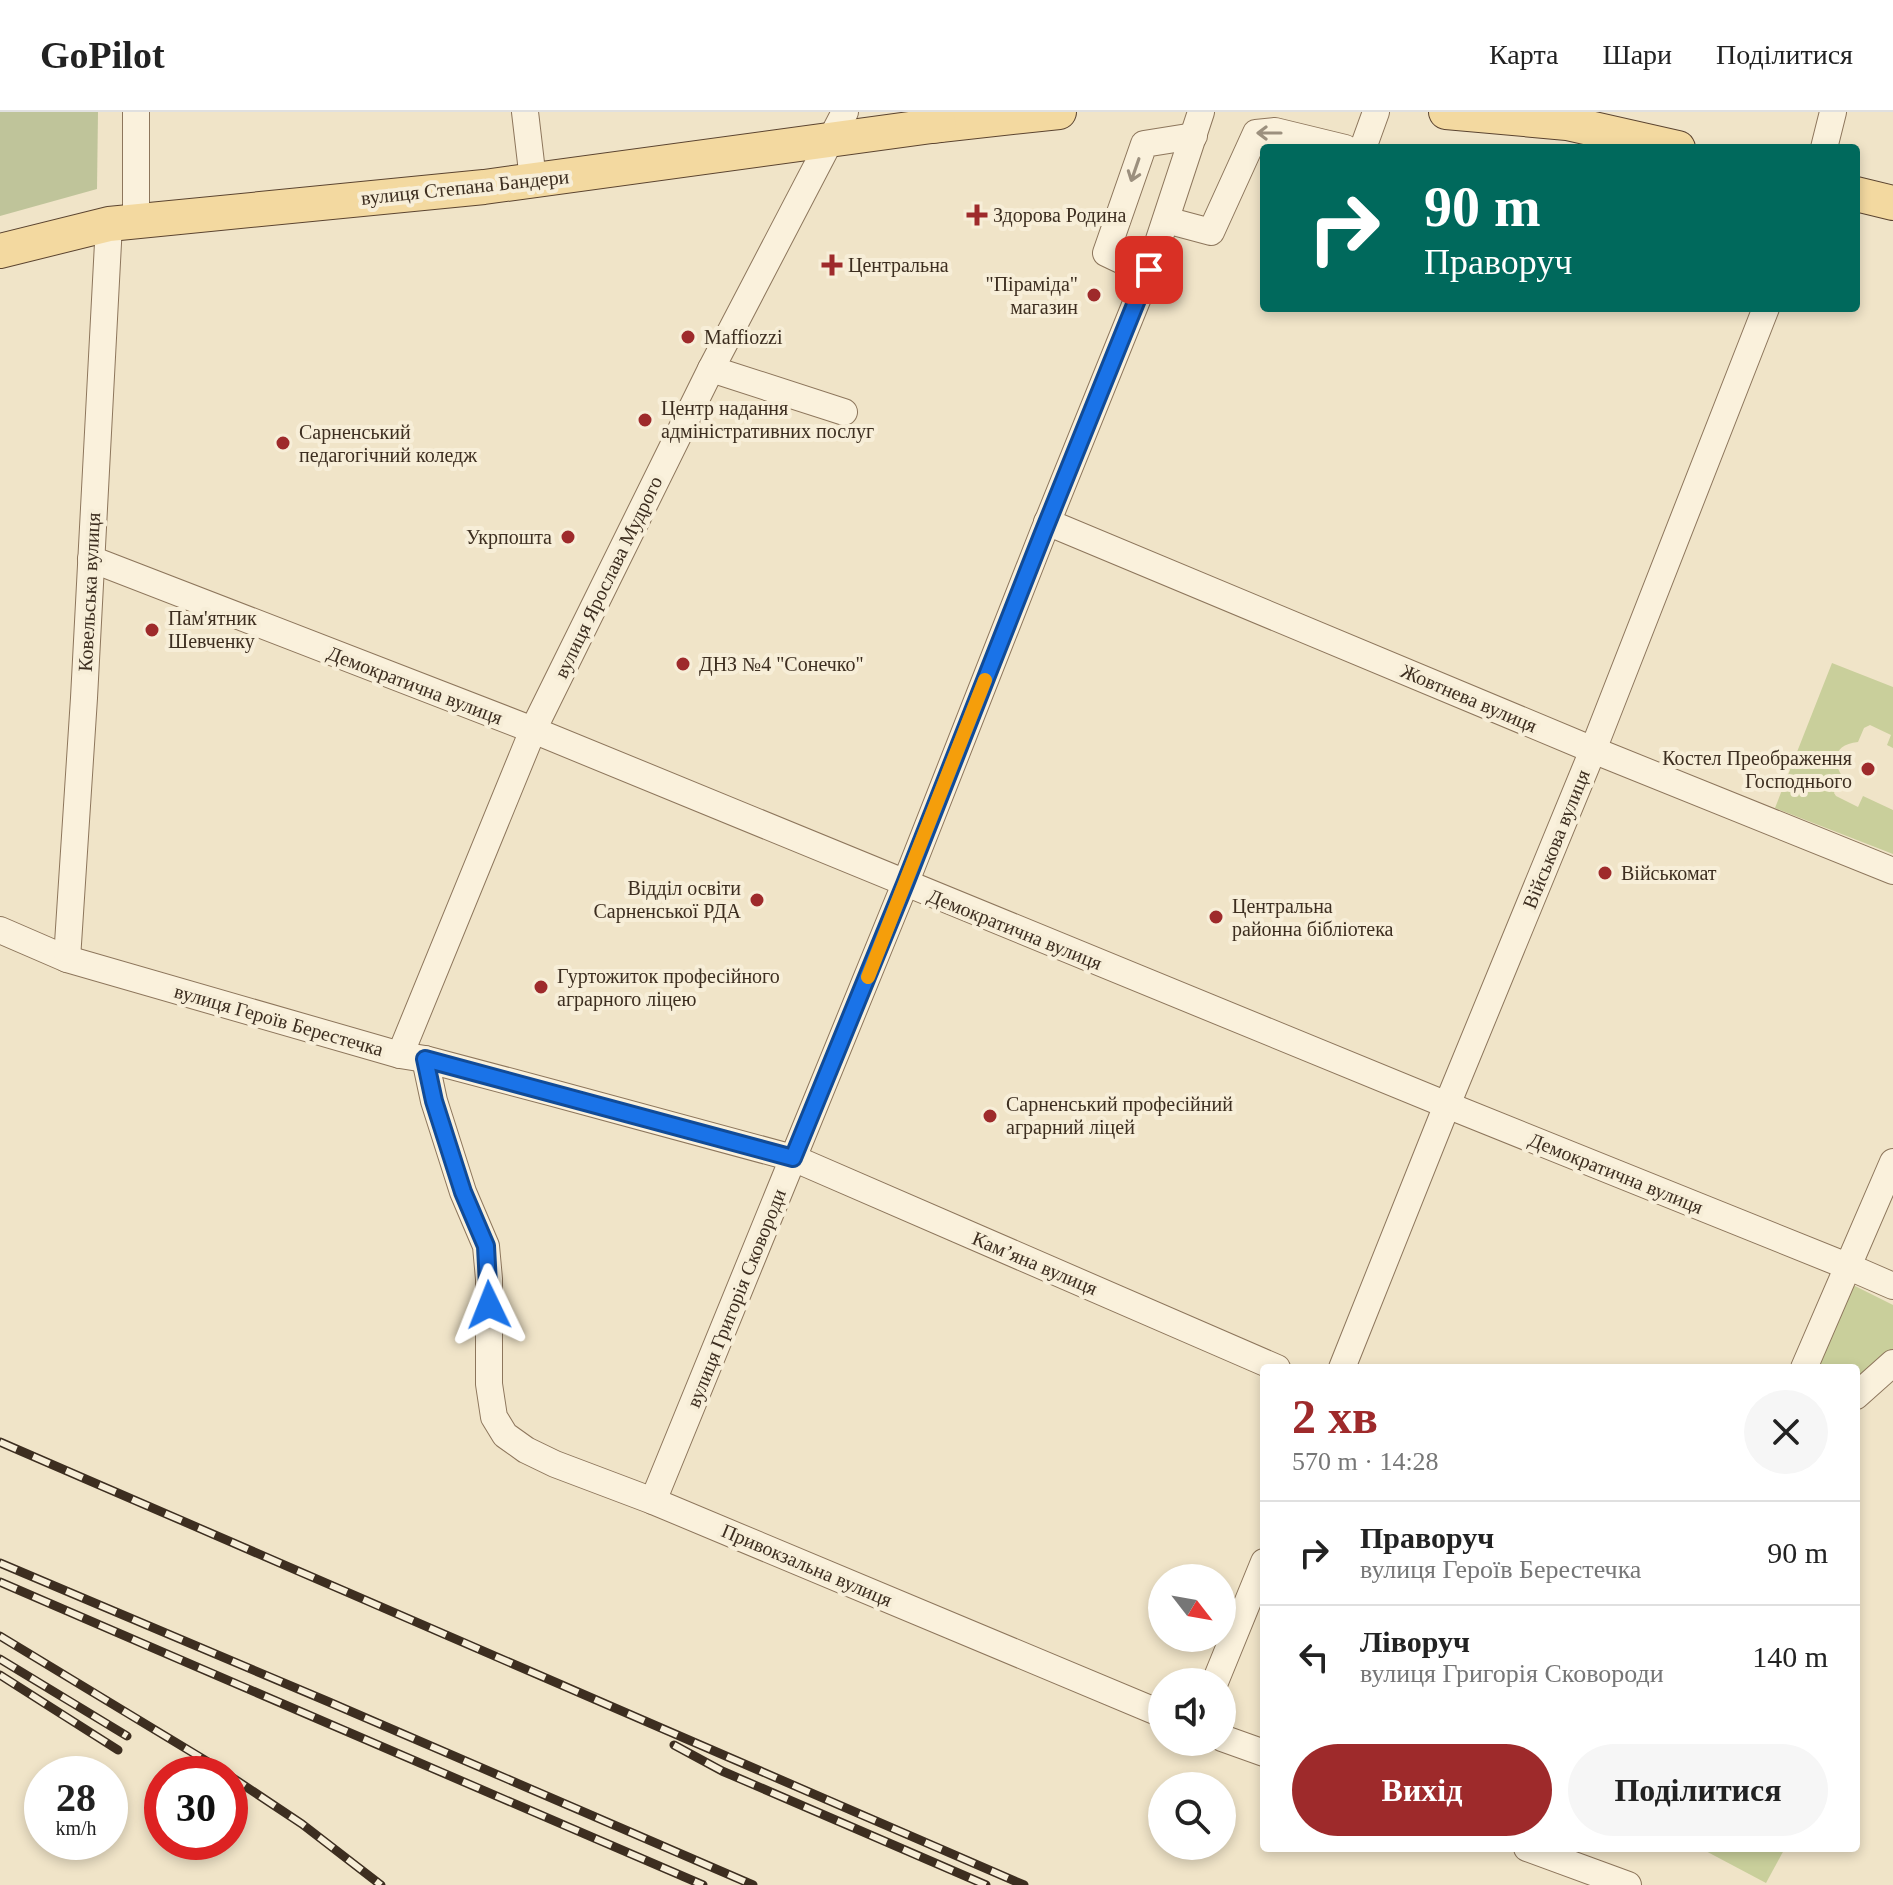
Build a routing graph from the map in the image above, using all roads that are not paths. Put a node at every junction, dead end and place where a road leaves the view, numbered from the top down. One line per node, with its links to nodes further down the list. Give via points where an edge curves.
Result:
1 (136, 112): 17 (street, Ковельська вулиця)
2 (525, 112): 13 (street)
3 (1059, 112): 8 (main road, вулиця Степана Бандери, via 935,126)
4 (1376, 112): 10 (street)
5 (1446, 112): 11 (main road, via 1567,123)
6 (1833, 112): 12 (street)
7 (1198, 124): 16 (street, вулиця Григорія Сковороди); 19 (street, one-way to 19, via 1144,144 1106,253)
8 (837, 126): 13 (main road, вулиця Степана Бандери); 21 (street, вулиця Ярослава Мудрого)
9 (1329, 144): 16 (street, one-way to 16, via 1275,131 1256,133 1211,232)
10 (1364, 144)
11 (1660, 144)
12 (1825, 144)
13 (533, 180): 17 (main road, вулиця Степана Бандери)
14 (1860, 195): 15 (main road)
15 (1893, 203)
16 (1166, 220): 19 (street, вулиця Григорія Сковороди)
17 (123, 223): 18 (main road, вулиця Степана Бандери); 24 (street, Ковельська вулиця)
18 (0, 251)
19 (1148, 273): 23 (street, вулиця Григорія Сковороди)
20 (1764, 312): 26 (street, Військова вулиця)
21 (711, 369): 22 (street); 25 (street, вулиця Ярослава Мудрого)
22 (844, 412)
23 (1047, 522): 26 (street, Жовтнева вулиця); 28 (street, вулиця Григорія Сковороди)
24 (91, 559): 25 (street, Демократична вулиця); 30 (street, Ковельська вулиця)
25 (533, 730): 28 (street, Демократична вулиця); 31 (street, вулиця Ярослава Мудрого)
26 (1593, 750): 27 (street, Жовтнева вулиця); 32 (street, Військова вулиця)
27 (1893, 871)
28 (905, 884): 32 (street, Демократична вулиця); 33 (street, вулиця Григорія Сковороди)
29 (0, 930): 30 (street, вулиця Героїв Берестечка)
30 (67, 959): 31 (street, вулиця Героїв Берестечка)
31 (412, 1057): 33 (street, вулиця Героїв Берестечка); 42 (street, Привокзальна вулиця, via 434,1101 486,1246 494,1417 505,1435 526,1450)
32 (1447, 1105): 35 (street, Демократична вулиця); 39 (street, Військова вулиця)
33 (793, 1158): 38 (street, Камʼяна вулиця); 42 (street, вулиця Григорія Сковороди)
34 (1893, 1162): 35 (street)
35 (1847, 1266): 36 (street, Демократична вулиця); 40 (street)
36 (1893, 1286)
37 (1893, 1363): 41 (street)
38 (1268, 1364)
39 (1344, 1364)
40 (1806, 1364)
41 (1860, 1392)
42 (653, 1501): 45 (street, Привокзальна вулиця)
43 (1260, 1572): 44 (street)
44 (1221, 1668)
45 (1148, 1708)
46 (1236, 1743): 47 (street)
47 (1260, 1752)
48 (1538, 1852): 49 (street)
49 (1628, 1885)

